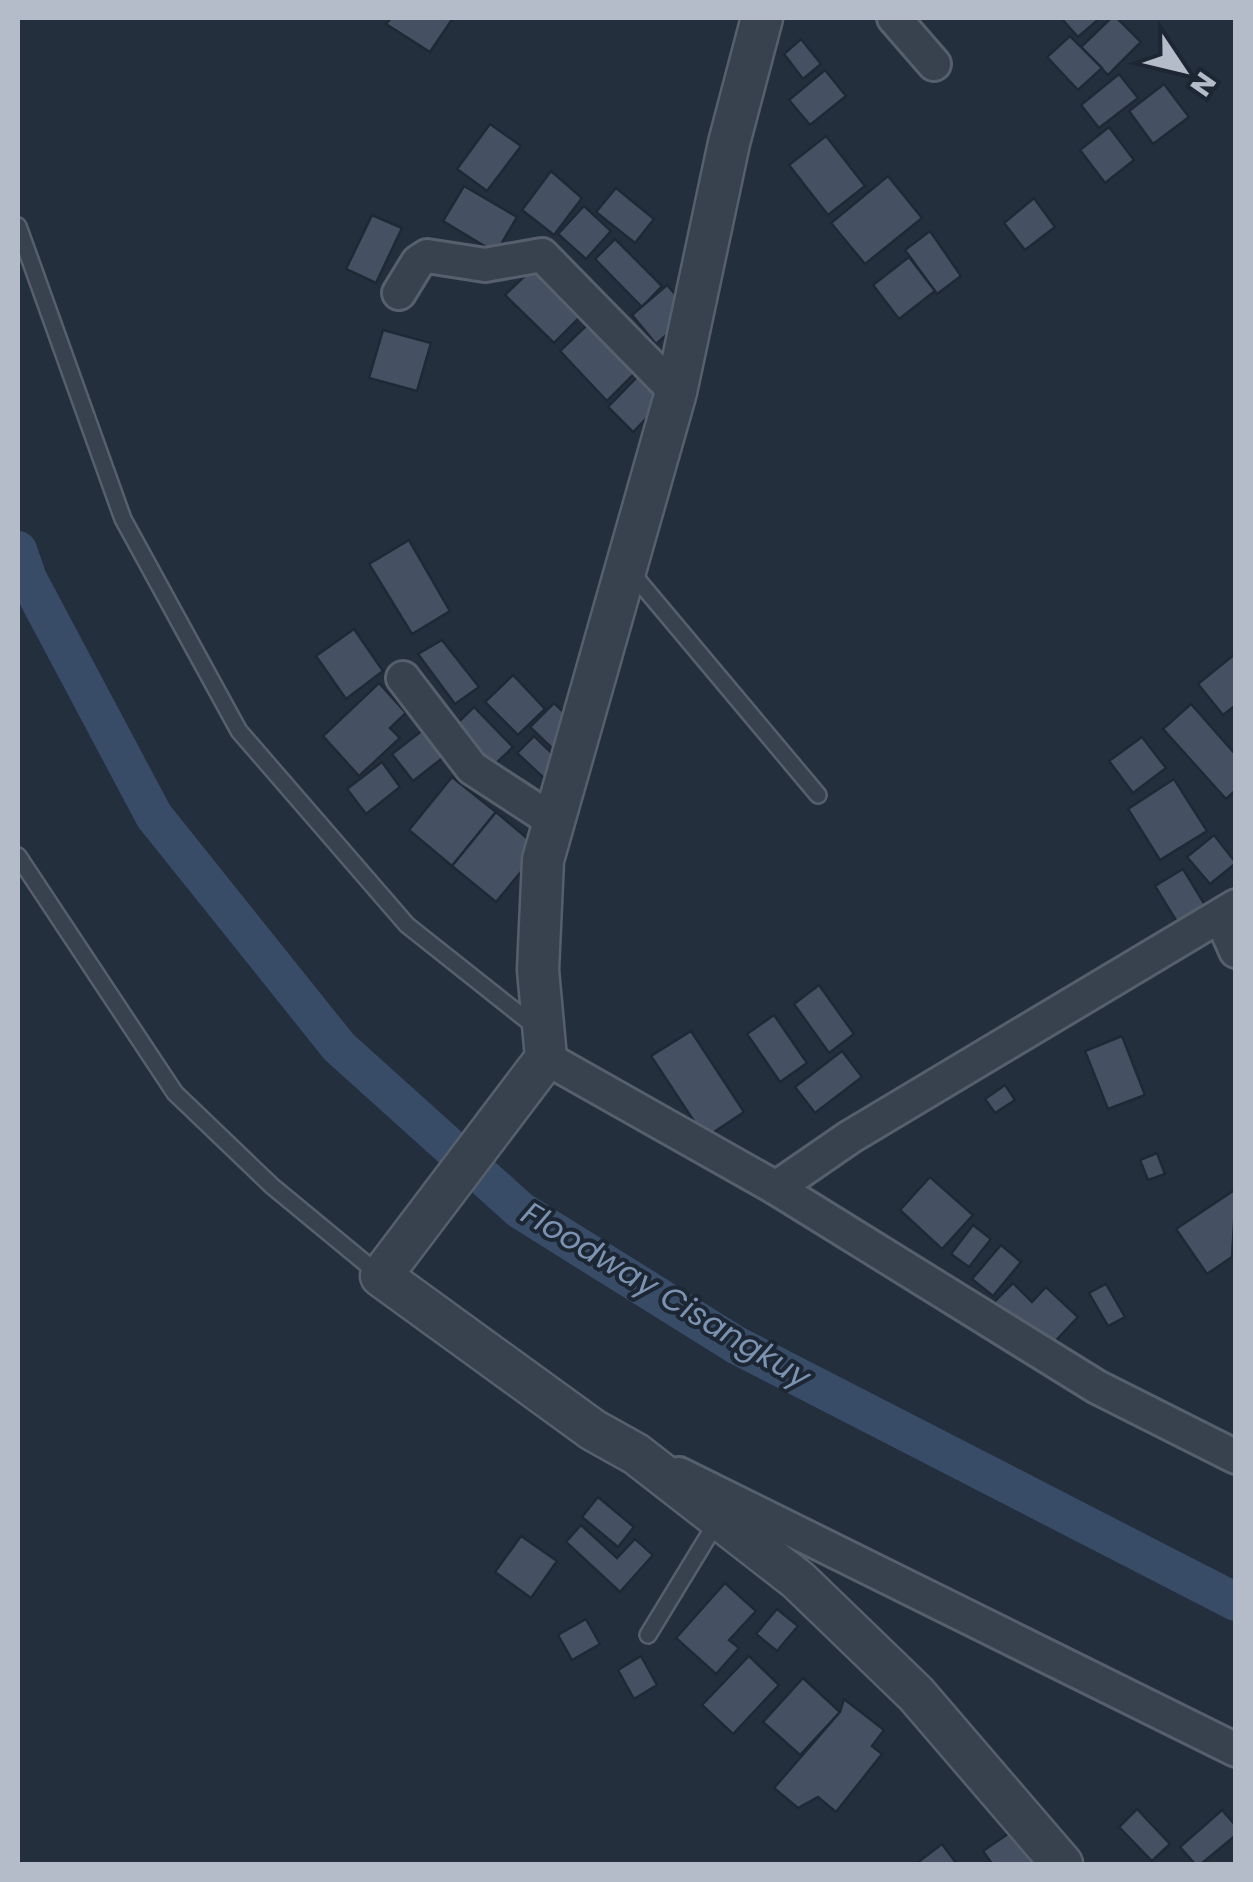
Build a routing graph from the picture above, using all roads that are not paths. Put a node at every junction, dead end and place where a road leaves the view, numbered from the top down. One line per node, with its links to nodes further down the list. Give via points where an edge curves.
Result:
1 (762, 18): 6 (street)
2 (894, 18): 3 (street)
3 (934, 64)
4 (18, 226): 14 (lane, via 122,519 239,731 407,925)
5 (399, 293): 6 (street, via 426,256 485,266 542,254)
6 (676, 392): 7 (street)
7 (628, 568): 9 (lane); 10 (street)
8 (403, 678): 10 (street, via 472,768)
9 (818, 795)
10 (553, 821): 14 (street, via 540,889)
11 (18, 856): 16 (lane, via 175,1093 272,1186)
12 (1228, 912): 13 (street); 15 (street)
13 (1236, 951)
14 (541, 1057): 15 (street); 16 (street)
15 (776, 1188): 18 (street, via 1097,1388)
16 (385, 1271): 17 (street, via 593,1430)
17 (636, 1454): 19 (street); 21 (street)
18 (1236, 1457)
19 (720, 1517): 20 (lane); 22 (street, via 798,1580 916,1694)
20 (648, 1635)
21 (1236, 1750)
22 (1062, 1864)

